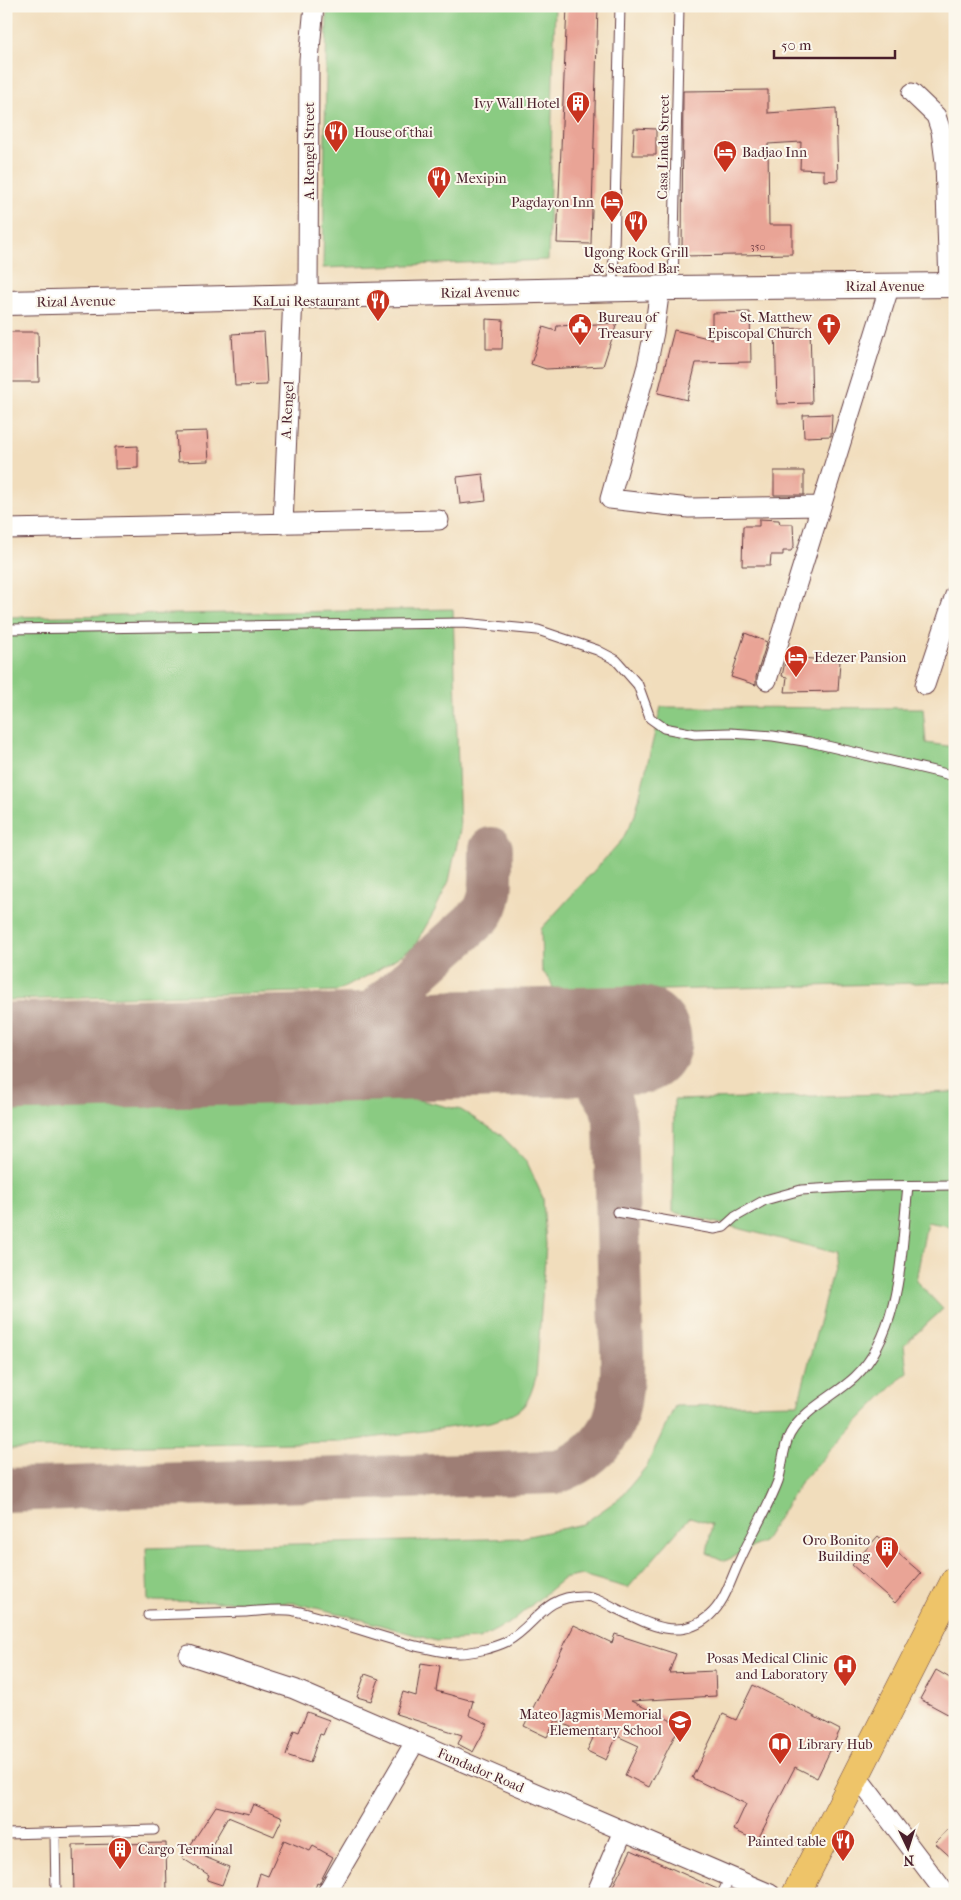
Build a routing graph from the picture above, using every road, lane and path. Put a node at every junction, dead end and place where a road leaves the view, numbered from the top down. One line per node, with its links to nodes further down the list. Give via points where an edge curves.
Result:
1 (314, 6): 9 (street, A. Rengel Street)
2 (620, 6): 8 (lane)
3 (679, 6): 7 (lane, Casa Linda Street)
4 (912, 93): 5 (street, via 936,116 941,131)
5 (952, 285): 6 (street, Rizal Avenue)
6 (890, 286): 7 (street, Rizal Avenue); 11 (street)
7 (667, 288): 8 (street, Rizal Avenue); 11 (street, via 610,499 689,508)
8 (613, 289): 9 (street, Rizal Avenue)
9 (300, 296): 10 (street, Rizal Avenue); 13 (street, A. Rengel)
10 (6, 302)
11 (820, 506): 17 (street)
12 (439, 520): 13 (street)
13 (283, 524): 14 (street)
14 (6, 529)
15 (955, 595): 18 (street)
16 (6, 629): 19 (lane, via 463,623 538,630 597,650 616,660 638,685 650,718 664,728 694,734 730,733 810,742)
17 (767, 680)
18 (925, 685)
19 (955, 776)
20 (955, 1184): 21 (lane)
21 (908, 1186): 22 (lane, via 823,1188 782,1194 749,1208 724,1227 714,1229); 24 (lane, via 896,1296 879,1343 854,1378 821,1402 792,1431 774,1491 738,1562 727,1593 717,1609 693,1626 680,1629 658,1627 589,1596 578,1596 550,1604 508,1641 461,1653 395,1640 292,1610)
22 (618, 1212)
23 (953, 1589): 27 (main road)
24 (148, 1616)
25 (189, 1655): 26 (street, Fundador Road, via 294,1689)
26 (415, 1742): 29 (street, Fundador Road); 34 (street)
27 (855, 1774): 38 (main road); 39 (street)
28 (154, 1830): 30 (lane)
29 (623, 1832): 32 (street, Fundador Road); 35 (street)
30 (54, 1833): 31 (lane); 33 (lane)
31 (6, 1834)
32 (730, 1877): 36 (lane); 37 (street, Fundador Road)
33 (56, 1894)
34 (326, 1894)
35 (596, 1894)
36 (722, 1894)
37 (770, 1894)
38 (796, 1894)
39 (946, 1894)

